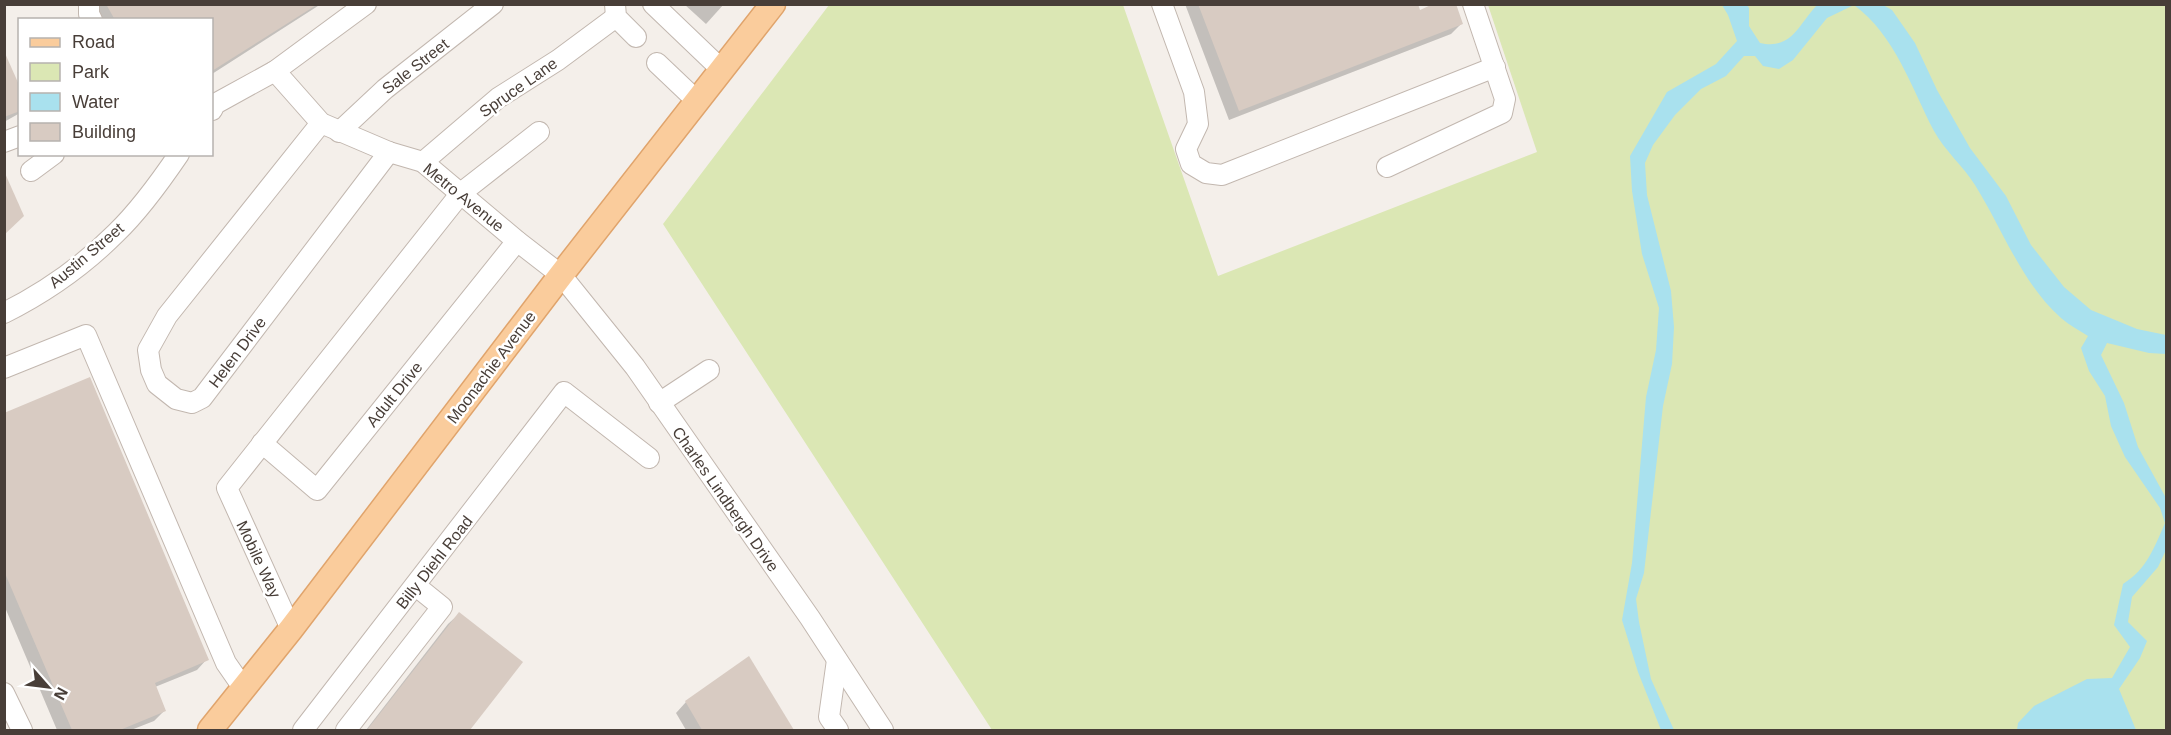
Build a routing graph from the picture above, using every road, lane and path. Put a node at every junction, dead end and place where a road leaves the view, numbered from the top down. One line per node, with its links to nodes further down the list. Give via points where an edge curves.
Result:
1 (366, 4): 12 (street)
2 (494, 4): 16 (street, Sale Street, via 385,89)
3 (653, 4): 11 (street)
4 (774, 4): 11 (main road, Moonachie Avenue)
5 (1162, 4): 10 (street, via 1194,92 1198,124 1186,149 1191,164 1206,173 1222,175)
6 (1473, 4): 10 (street)
7 (616, 11): 8 (street); 21 (street, Spruce Lane, via 558,60 498,98)
8 (636, 37)
9 (657, 63): 13 (street)
10 (1495, 67): 22 (street, via 1505,99 1502,113)
11 (722, 70): 13 (main road, Moonachie Avenue)
12 (275, 71): 14 (street); 15 (street, Metro Avenue)
13 (698, 101): 26 (main road, Moonachie Avenue)
14 (213, 108)
15 (321, 123): 16 (street, Metro Avenue); 18 (street, Helen Drive, via 167,316 148,350 157,384 176,399 192,403 202,398)
16 (339, 132): 18 (street, Metro Avenue)
17 (539, 132): 24 (street)
18 (388, 152): 21 (street, Metro Avenue)
19 (51, 156): 23 (street)
20 (178, 156): 27 (street, Austin Street, via 116,234 34,298)
21 (423, 162): 24 (street, Metro Avenue)
22 (1387, 167)
23 (31, 171)
24 (461, 193): 25 (street, Metro Avenue); 31 (street)
25 (517, 241): 26 (street, Metro Avenue); 31 (street, Adult Drive, via 317,490)
26 (561, 275): 30 (street, Charles Lindbergh Drive); 34 (main road, Moonachie Avenue)
27 (4, 313)
28 (4, 368): 36 (street, via 86,335 226,663)
29 (709, 370): 30 (street)
30 (659, 403): 35 (street, Charles Lindbergh Drive)
31 (262, 443): 34 (street, Mobile Way, via 227,488)
32 (649, 458): 33 (street, Billy Diehl Road, via 564,392)
33 (416, 586): 38 (street, Billy Diehl Road); 39 (street, via 442,607)
34 (291, 629): 36 (main road, Moonachie Avenue)
35 (837, 660): 43 (street, via 829,717); 44 (street, Charles Lindbergh Drive)
36 (244, 689): 41 (main road, Moonachie Avenue)
37 (4, 693): 40 (street)
38 (327, 699): 39 (street); 42 (street, Billy Diehl Road)
39 (350, 726)
40 (22, 730)
41 (210, 730)
42 (303, 730)
43 (838, 730)
44 (883, 730)

